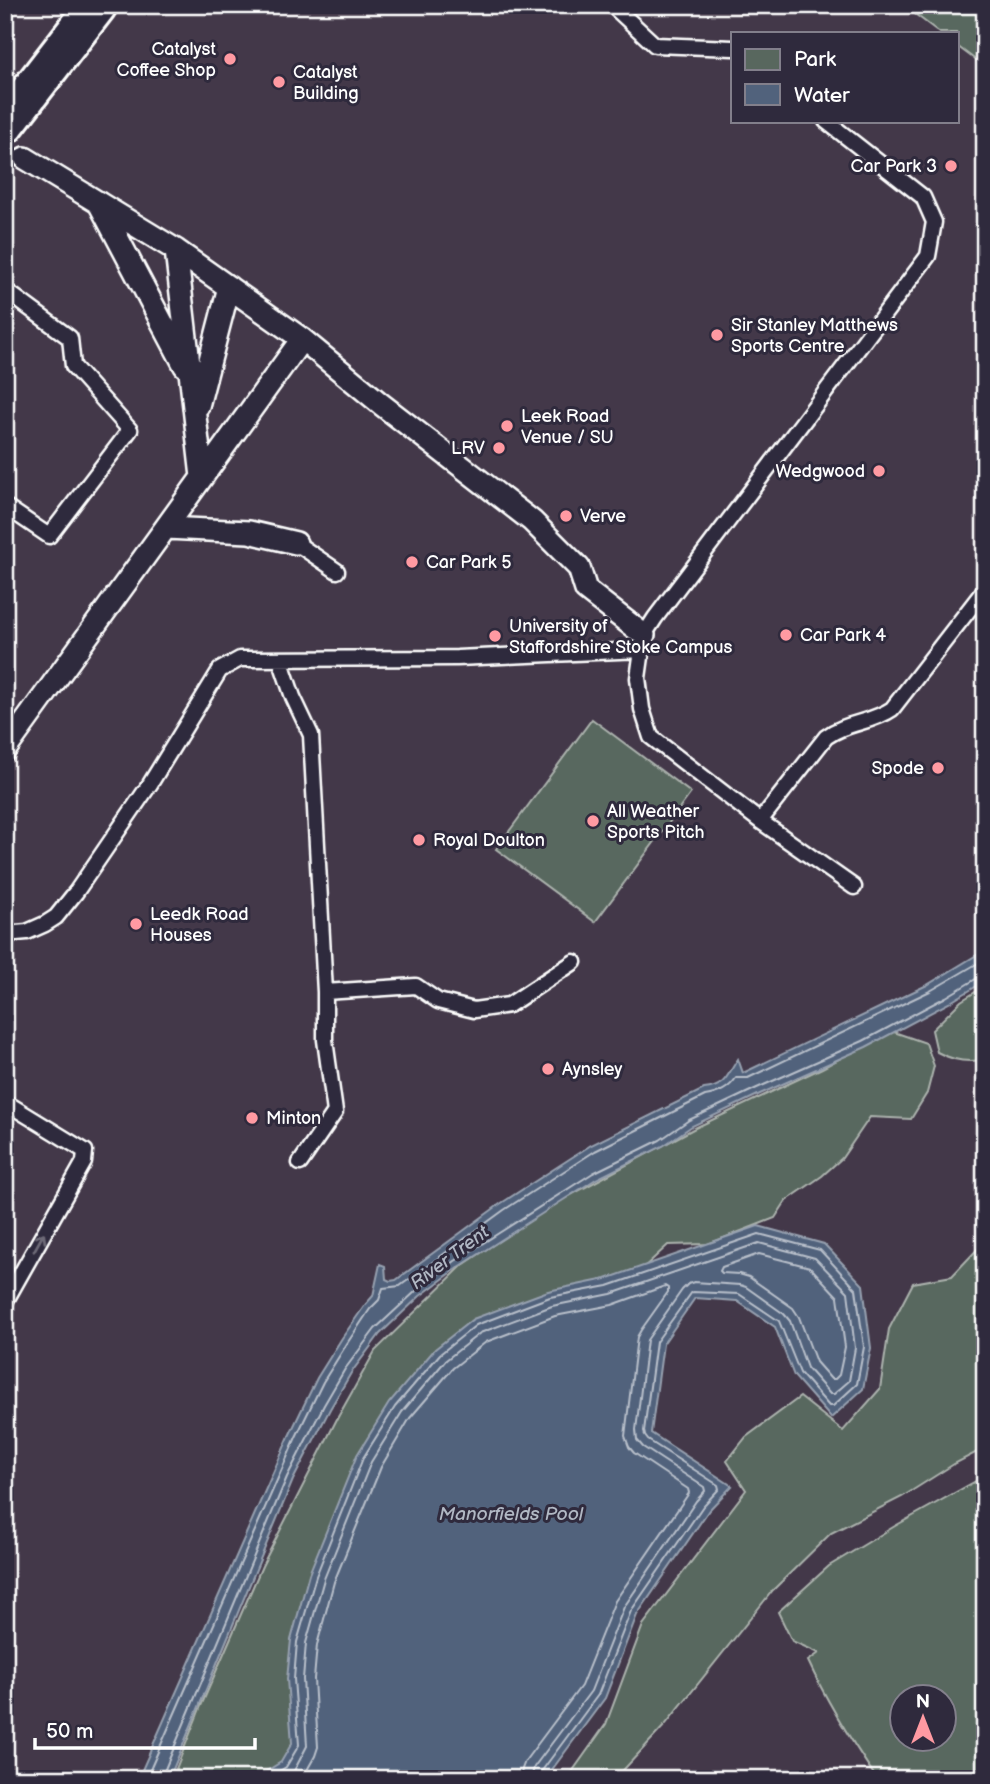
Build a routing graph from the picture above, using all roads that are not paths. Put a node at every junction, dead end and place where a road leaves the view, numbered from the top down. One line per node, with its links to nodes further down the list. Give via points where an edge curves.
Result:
1 (97, 5): 5 (highway)
2 (612, 5): 3 (lane, via 655,45)
3 (731, 48)
4 (827, 122): 20 (lane, via 923,197 934,222 928,256 671,596)
5 (5, 124)
6 (26, 158): 7 (street)
7 (99, 203): 8 (street); 12 (street)
8 (176, 250): 9 (street); 12 (street)
9 (229, 287): 11 (street); 13 (street)
10 (5, 290): 15 (lane, via 70,338 73,366 130,430 49,536)
11 (302, 339): 14 (street); 20 (street, via 533,521 579,568 586,590)
12 (191, 377): 13 (street)
13 (195, 418): 14 (street)
14 (202, 477): 16 (street)
15 (5, 506)
16 (166, 528): 17 (street, via 249,532); 22 (street)
17 (296, 543): 18 (lane)
18 (337, 571)
19 (985, 589): 23 (lane, via 892,709 826,737)
20 (643, 642): 21 (lane, via 457,658); 23 (lane, via 638,678 651,737)
21 (281, 659): 25 (lane, via 240,659 219,670 150,784 70,900 45,924); 27 (lane, via 311,735)
22 (5, 750)
23 (760, 821): 24 (lane)
24 (854, 887)
25 (5, 934)
26 (574, 962): 27 (lane, via 509,1005 474,1010 438,1001 416,986)
27 (324, 992): 29 (lane, via 335,1112)
28 (5, 1102): 30 (lane, one-way to 28, via 84,1162 85,1151)
29 (300, 1163)
30 (5, 1302)

